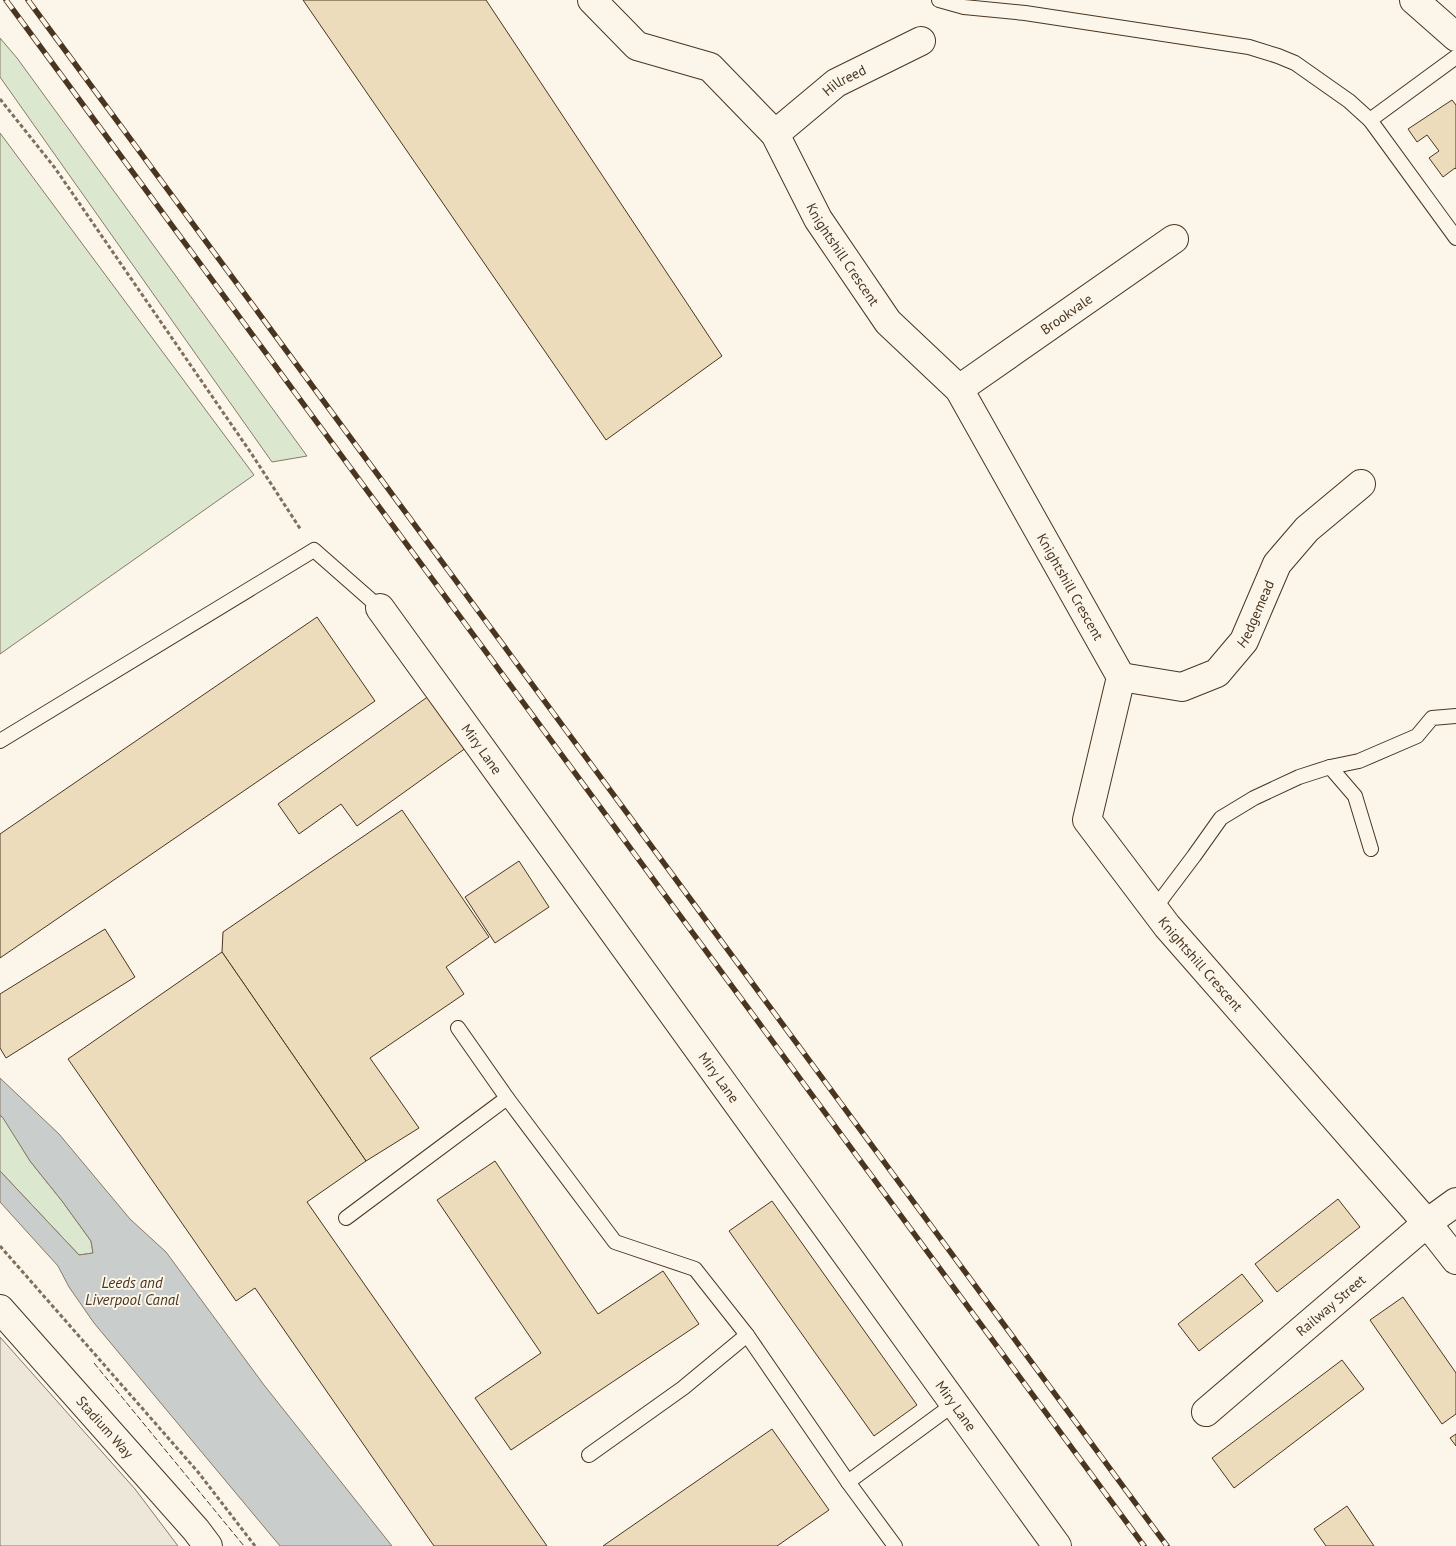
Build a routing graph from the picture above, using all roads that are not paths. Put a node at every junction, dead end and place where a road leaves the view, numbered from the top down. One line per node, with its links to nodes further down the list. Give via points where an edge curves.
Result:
1 (592, 0): 8 (street, Knightshill Crescent, via 637,46 710,67)
2 (939, 0): 7 (lane, via 964,8 1025,13 1249,47 1295,63)
3 (1414, 0): 4 (street)
4 (1456, 37)
5 (921, 41): 8 (street, Hillreed, via 836,83)
6 (1456, 57): 7 (lane)
7 (1370, 120): 9 (lane)
8 (775, 134): 11 (street, Knightshill Crescent, via 818,219 888,322)
9 (1456, 238)
10 (1174, 239): 11 (street, Brookvale)
11 (959, 389): 14 (street, Knightshill Crescent)
12 (1361, 484): 14 (street, Hedgemead, via 1307,529 1277,564 1244,641 1217,673 1182,687)
13 (380, 608): 16 (lane, via 314,550); 28 (street, Miry Lane)
14 (1121, 677): 19 (street, Knightshill Crescent, via 1087,820)
15 (1456, 716): 17 (lane, via 1432,718 1417,736 1359,762)
16 (0, 741)
17 (1330, 767): 18 (lane, via 1355,796); 19 (lane, via 1299,777 1220,818)
18 (1371, 849)
19 (1154, 909): 24 (street, Knightshill Crescent)
20 (458, 1028): 21 (lane)
21 (507, 1098): 23 (lane); 27 (lane, via 615,1242 694,1269)
22 (1456, 1202): 24 (street, Railway Street)
23 (346, 1218)
24 (1427, 1223): 25 (street, Knightshill Crescent); 29 (street, Railway Street)
25 (1456, 1260)
26 (0, 1309): 32 (street, Stadium Way)
27 (747, 1335): 30 (lane, via 683,1388); 31 (lane)
28 (954, 1404): 31 (lane); 34 (street, Miry Lane)
29 (1206, 1412)
30 (589, 1454)
31 (848, 1482): 33 (lane)
32 (208, 1546)
33 (895, 1546)
34 (1057, 1546)

